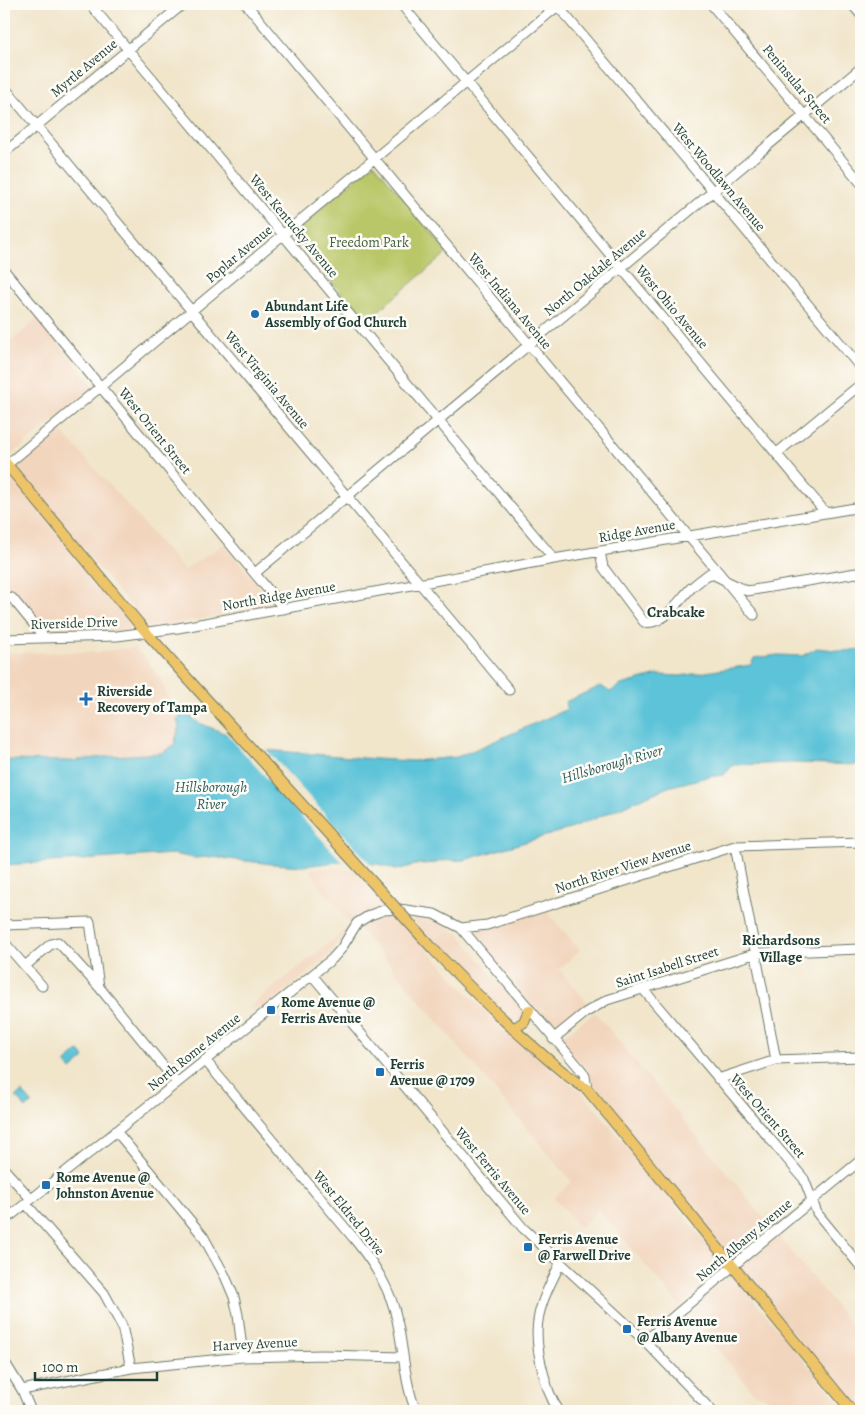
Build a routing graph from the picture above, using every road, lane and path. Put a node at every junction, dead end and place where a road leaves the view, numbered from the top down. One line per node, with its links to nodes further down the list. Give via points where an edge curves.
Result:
1 (90, 4): 9 (street, West Kentucky Avenue)
2 (183, 4): 9 (street, Myrtle Avenue)
3 (246, 4): 16 (street, West Indiana Avenue)
4 (401, 4): 11 (street, West Ohio Avenue)
5 (558, 4): 11 (street, Poplar Avenue); 18 (street, West Woodlawn Avenue)
6 (711, 4): 13 (street, Peninsular Street)
7 (852, 4): 8 (street)
8 (861, 15)
9 (128, 49): 14 (street, Myrtle Avenue); 19 (street, West Kentucky Avenue)
10 (861, 68): 13 (street, North Oakdale Avenue)
11 (466, 82): 16 (street, Poplar Avenue); 20 (street, West Ohio Avenue)
12 (4, 87): 14 (street, West Virginia Avenue)
13 (804, 115): 17 (street, Peninsular Street); 18 (street, North Oakdale Avenue)
14 (36, 126): 15 (street, Myrtle Avenue); 22 (street, West Virginia Avenue)
15 (4, 153)
16 (374, 159): 19 (street, Poplar Avenue); 23 (street, West Indiana Avenue)
17 (861, 183)
18 (713, 191): 20 (street, North Oakdale Avenue); 24 (street, West Woodlawn Avenue)
19 (283, 234): 22 (street, Poplar Avenue); 27 (street, West Kentucky Avenue)
20 (621, 267): 23 (street, North Oakdale Avenue); 28 (street, West Ohio Avenue)
21 (4, 270): 26 (street, West Orient Street)
22 (191, 311): 26 (street, Poplar Avenue); 30 (street, West Virginia Avenue)
23 (529, 345): 27 (street, North Oakdale Avenue); 33 (street, West Indiana Avenue)
24 (861, 368)
25 (861, 384): 28 (street)
26 (101, 387): 29 (street, Poplar Avenue); 36 (street, West Orient Street)
27 (438, 421): 30 (street, North Oakdale Avenue); 35 (street, West Kentucky Avenue)
28 (777, 453): 32 (street, West Ohio Avenue)
29 (5, 464): 43 (main road)
30 (347, 498): 36 (street, North Oakdale Avenue); 39 (street, West Virginia Avenue)
31 (861, 509): 32 (street, Ridge Avenue)
32 (825, 512): 33 (street, Ridge Avenue)
33 (688, 537): 34 (street, Ridge Avenue); 38 (street, West Indiana Avenue)
34 (600, 552): 35 (street, Ridge Avenue); 38 (street, via 603,567 644,622 669,614 691,588 710,573)
35 (554, 559): 39 (street, Ridge Avenue)
36 (254, 573): 41 (street, West Orient Street)
37 (861, 574): 38 (street, via 747,592)
38 (725, 581): 42 (street, West Indiana Avenue)
39 (418, 584): 41 (street, North Ridge Avenue); 46 (street, West Virginia Avenue)
40 (4, 597): 44 (street, via 12,598)
41 (284, 609): 43 (street, North Ridge Avenue)
42 (754, 615)
43 (145, 631): 44 (street, Riverside Drive, via 117,636); 60 (main road, bridge, via 434,950)
44 (46, 638): 45 (street, Riverside Drive)
45 (4, 639)
46 (509, 690)
47 (861, 842): 48 (street, North River View Avenue)
48 (735, 846): 50 (street, North River View Avenue, via 487,925); 53 (street)
49 (4, 924): 57 (street, via 90,922)
50 (460, 928): 55 (street, North Rome Avenue, via 434,914 384,910 357,923 341,949); 59 (street)
51 (4, 942): 54 (street)
52 (861, 949): 53 (street, Saint Isabell Street)
53 (757, 952): 58 (street, Saint Isabell Street); 64 (street)
54 (25, 966): 56 (street); 57 (street, via 58,942)
55 (312, 975): 63 (street, North Rome Avenue); 74 (street, West Ferris Avenue, via 523,1228)
56 (42, 986)
57 (99, 987): 66 (street)
58 (643, 989): 61 (street, Saint Isabell Street, via 607,1000); 65 (street, West Orient Street)
59 (529, 1010): 60 (main road, via 524,1022); 61 (street)
60 (513, 1029): 67 (main road)
61 (553, 1039): 67 (street, via 585,1076)
62 (861, 1057): 64 (street)
63 (205, 1060): 66 (street, North Rome Avenue); 79 (street, West Eldred Drive, via 367,1255 390,1298)
64 (776, 1060): 65 (street)
65 (718, 1079): 71 (street, West Orient Street, via 804,1179)
66 (177, 1083): 68 (street, North Rome Avenue)
67 (587, 1089): 75 (main road)
68 (116, 1132): 72 (street, North Rome Avenue); 78 (street, via 203,1236 234,1297)
69 (861, 1160): 71 (street, North Albany Avenue)
70 (4, 1169): 72 (street)
71 (812, 1200): 75 (street, North Albany Avenue); 76 (street, West Orient Street, via 817,1213)
72 (28, 1202): 73 (street, North Rome Avenue); 81 (street, via 104,1293 122,1326)
73 (4, 1221)
74 (560, 1264): 77 (street, West Ferris Avenue); 85 (street, via 544,1296 536,1326 537,1350 550,1398)
75 (732, 1267): 77 (street, North Albany Avenue); 87 (main road)
76 (861, 1267)
77 (645, 1341): 86 (street, West Ferris Avenue)
78 (243, 1357): 79 (street, Harvey Avenue); 81 (street, Harvey Avenue)
79 (402, 1357): 84 (street, West Eldred Drive)
80 (4, 1361): 82 (street)
81 (131, 1368): 82 (street, Harvey Avenue)
82 (22, 1390): 83 (street)
83 (31, 1411)
84 (416, 1411)
85 (559, 1411)
86 (712, 1411)
87 (852, 1411)

